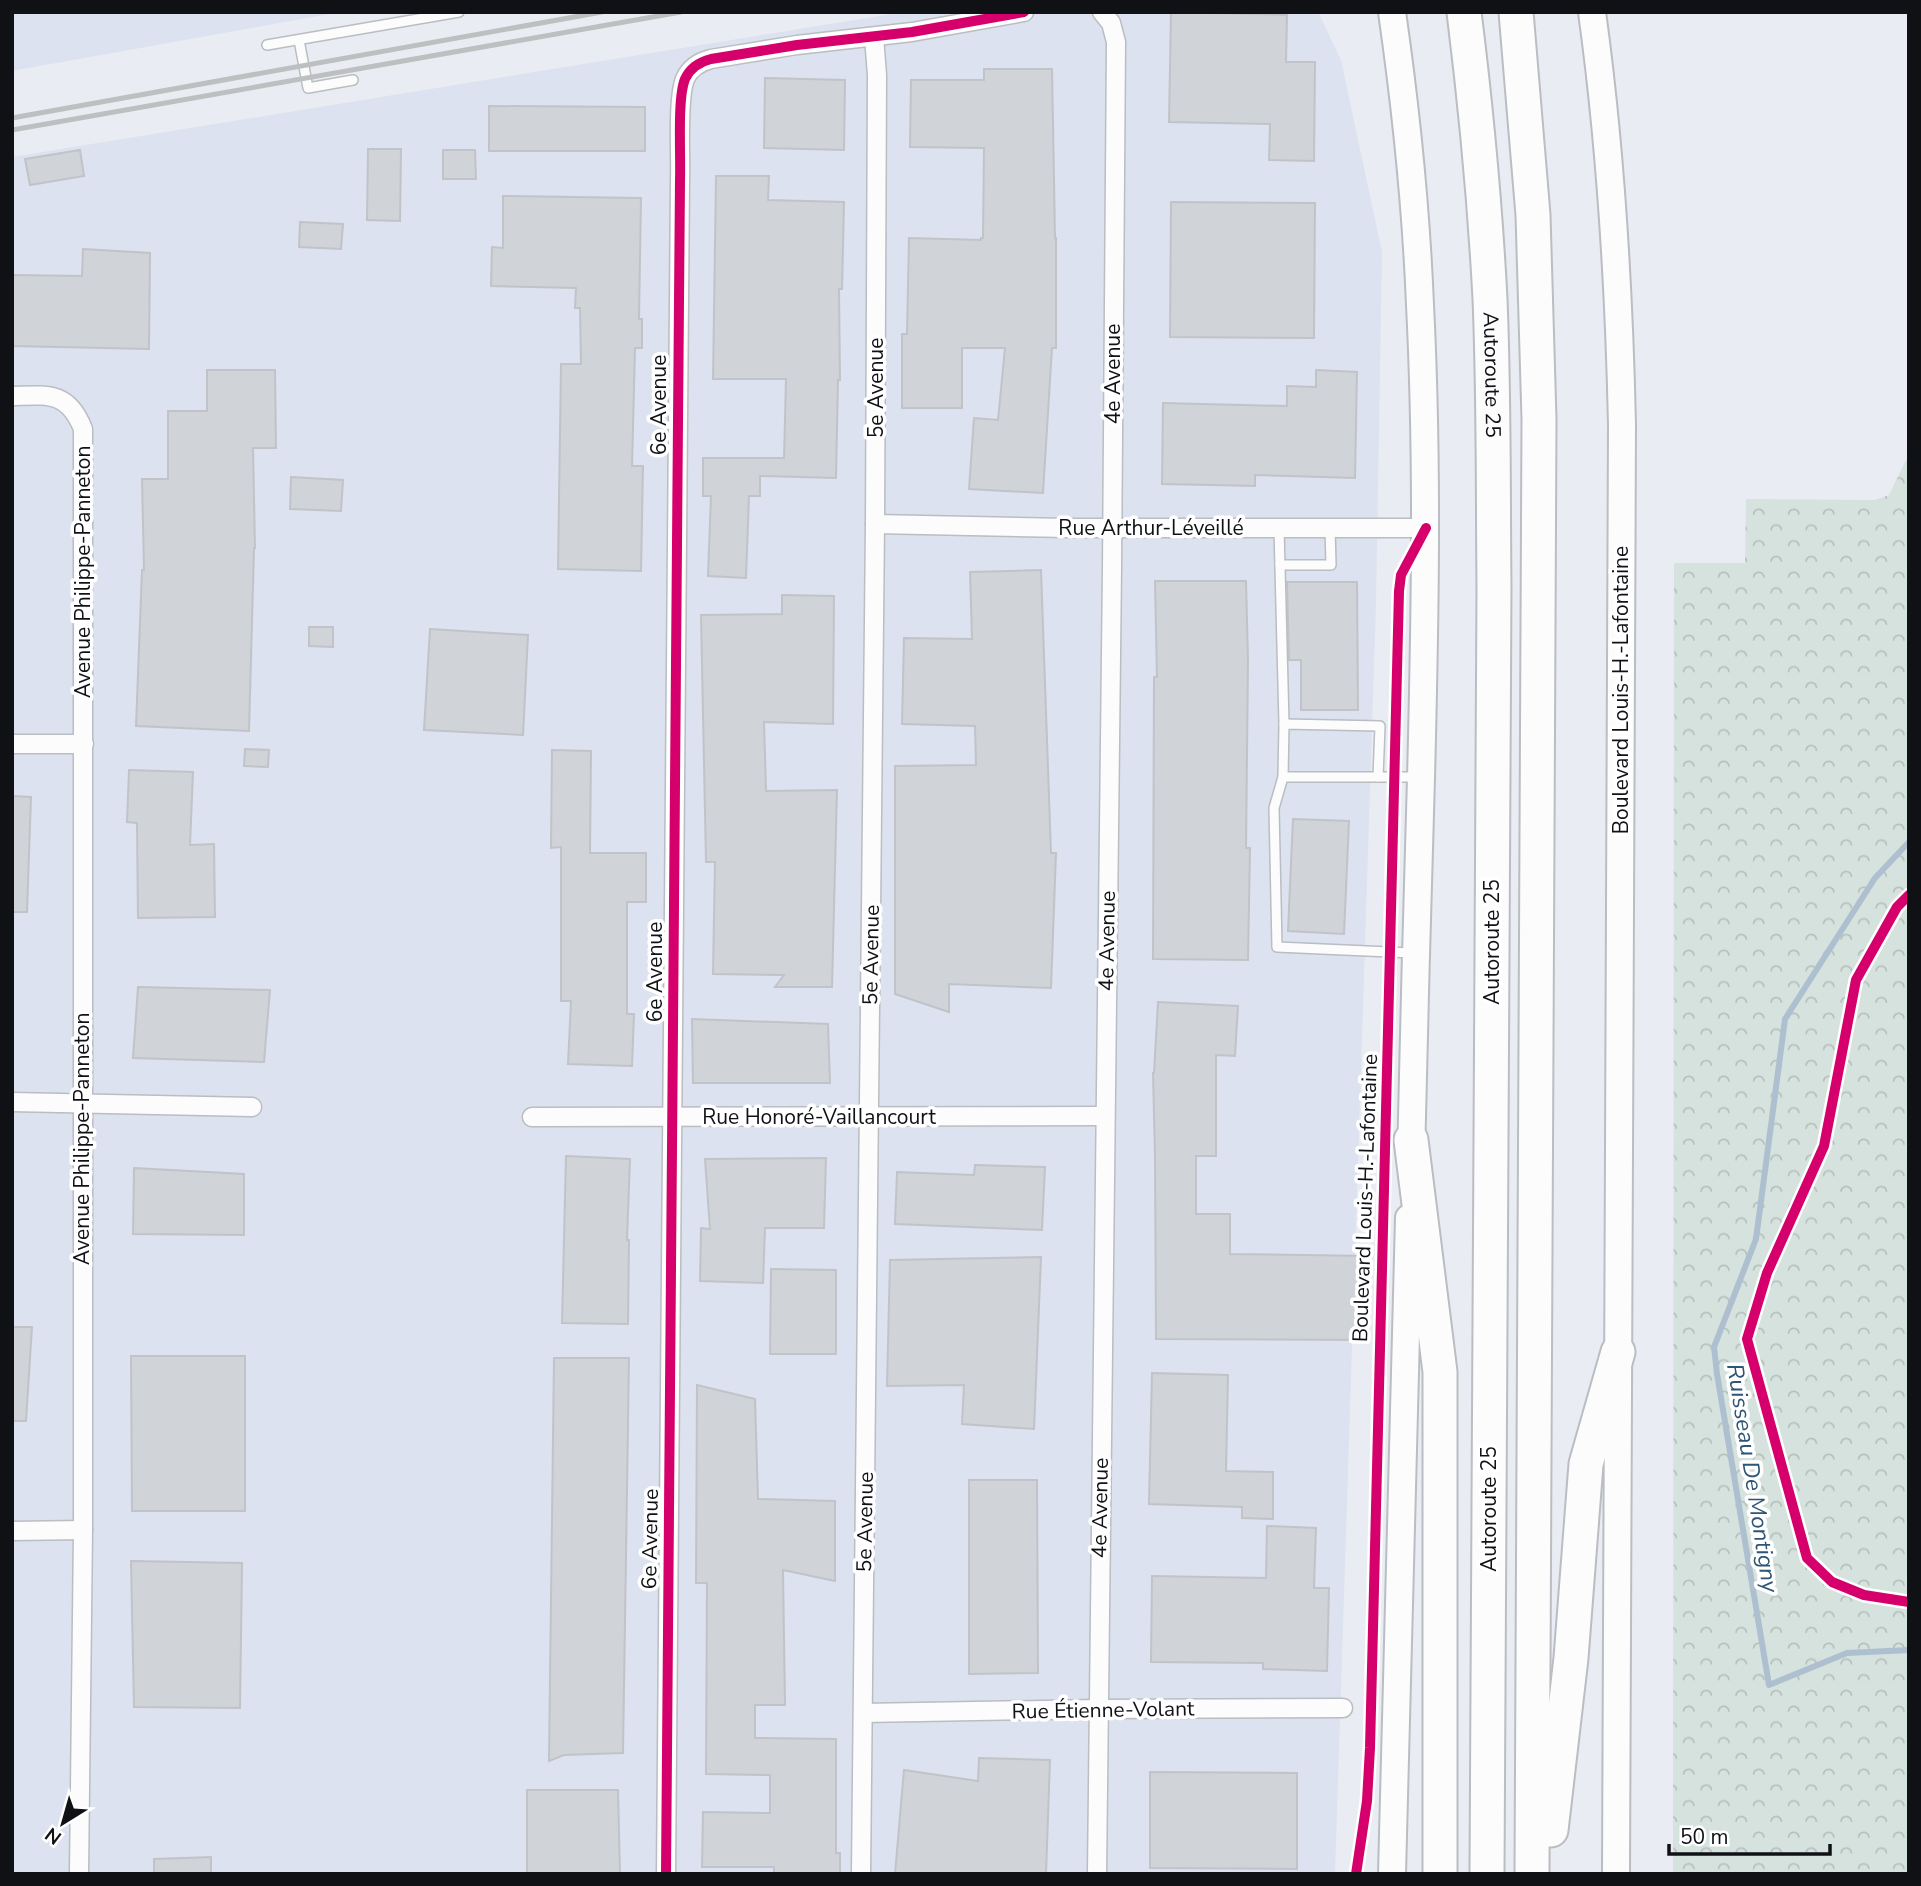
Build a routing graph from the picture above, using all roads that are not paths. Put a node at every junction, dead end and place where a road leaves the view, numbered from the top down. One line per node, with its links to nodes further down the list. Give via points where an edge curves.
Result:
1 (459, 12): 9 (lane)
2 (1024, 12): 8 (street)
3 (1102, 12): 14 (street, 4e Avenue, via 1111,23 1116,42)
4 (1392, 12): 17 (main road, Boulevard Louis-H.-Lafontaine, via 1417,253)
5 (1464, 12): 46 (highway, Autoroute 25, via 1481,161 1492,396)
6 (1517, 12): 47 (highway, via 1533,215 1539,419)
7 (1592, 12): 34 (main road, Boulevard Louis-H.-Lafontaine, via 1615,239 1622,425)
8 (874, 37): 13 (street, 5e Avenue); 29 (street, 6e Avenue, via 711,59 699,63 684,83)
9 (299, 40): 10 (lane); 11 (lane, via 309,88)
10 (267, 45)
11 (353, 80)
12 (12, 396): 21 (street, Avenue Philippe-Panneton, via 58,398 71,407 83,429)
13 (875, 524): 14 (street, Rue Arthur-Léveillé); 32 (street, 5e Avenue)
14 (1112, 527): 15 (street, Rue Arthur-Léveillé); 30 (street, 4e Avenue)
15 (1279, 528): 16 (street, Rue Arthur-Léveillé); 18 (lane)
16 (1330, 528): 17 (street, Rue Arthur-Léveillé); 18 (lane, via 1331,565)
17 (1426, 528): 24 (main road, Boulevard Louis-H.-Lafontaine)
18 (1280, 565): 19 (lane)
19 (1284, 724): 22 (lane); 23 (lane, via 1380,726)
20 (12, 744): 21 (street)
21 (84, 744): 27 (street, Avenue Philippe-Panneton)
22 (1283, 777): 23 (lane); 25 (lane, via 1274,808 1277,947)
23 (1378, 777): 24 (lane)
24 (1420, 777): 25 (main road, Boulevard Louis-H.-Lafontaine)
25 (1416, 953): 33 (main road, Boulevard Louis-H.-Lafontaine)
26 (12, 1102): 27 (street)
27 (82, 1104): 28 (street); 35 (street, Avenue Philippe-Panneton)
28 (252, 1107)
29 (673, 1116): 31 (street, Rue Honoré-Vaillancourt); 32 (street, Rue Honoré-Vaillancourt); 41 (street, 6e Avenue)
30 (1105, 1116): 32 (street, Rue Honoré-Vaillancourt); 38 (street, 4e Avenue)
31 (532, 1117)
32 (869, 1117): 39 (street, 5e Avenue)
33 (1411, 1140): 44 (main road, Boulevard Louis-H.-Lafontaine); 45 (highway, via 1440,1372)
34 (1618, 1352): 48 (highway, via 1586,1464 1571,1658); 49 (main road, Boulevard Louis-H.-Lafontaine)
35 (83, 1530): 36 (street); 40 (street, Avenue Philippe-Panneton)
36 (12, 1531)
37 (1343, 1708): 38 (street, Rue Étienne-Volant)
38 (1098, 1709): 39 (street, Rue Étienne-Volant); 43 (street, 4e Avenue)
39 (863, 1713): 42 (street, 5e Avenue)
40 (79, 1874)
41 (666, 1874)
42 (861, 1874)
43 (1097, 1874)
44 (1392, 1874)
45 (1440, 1874)
46 (1487, 1874)
47 (1532, 1874)
48 (1546, 1874)
49 (1616, 1874)

